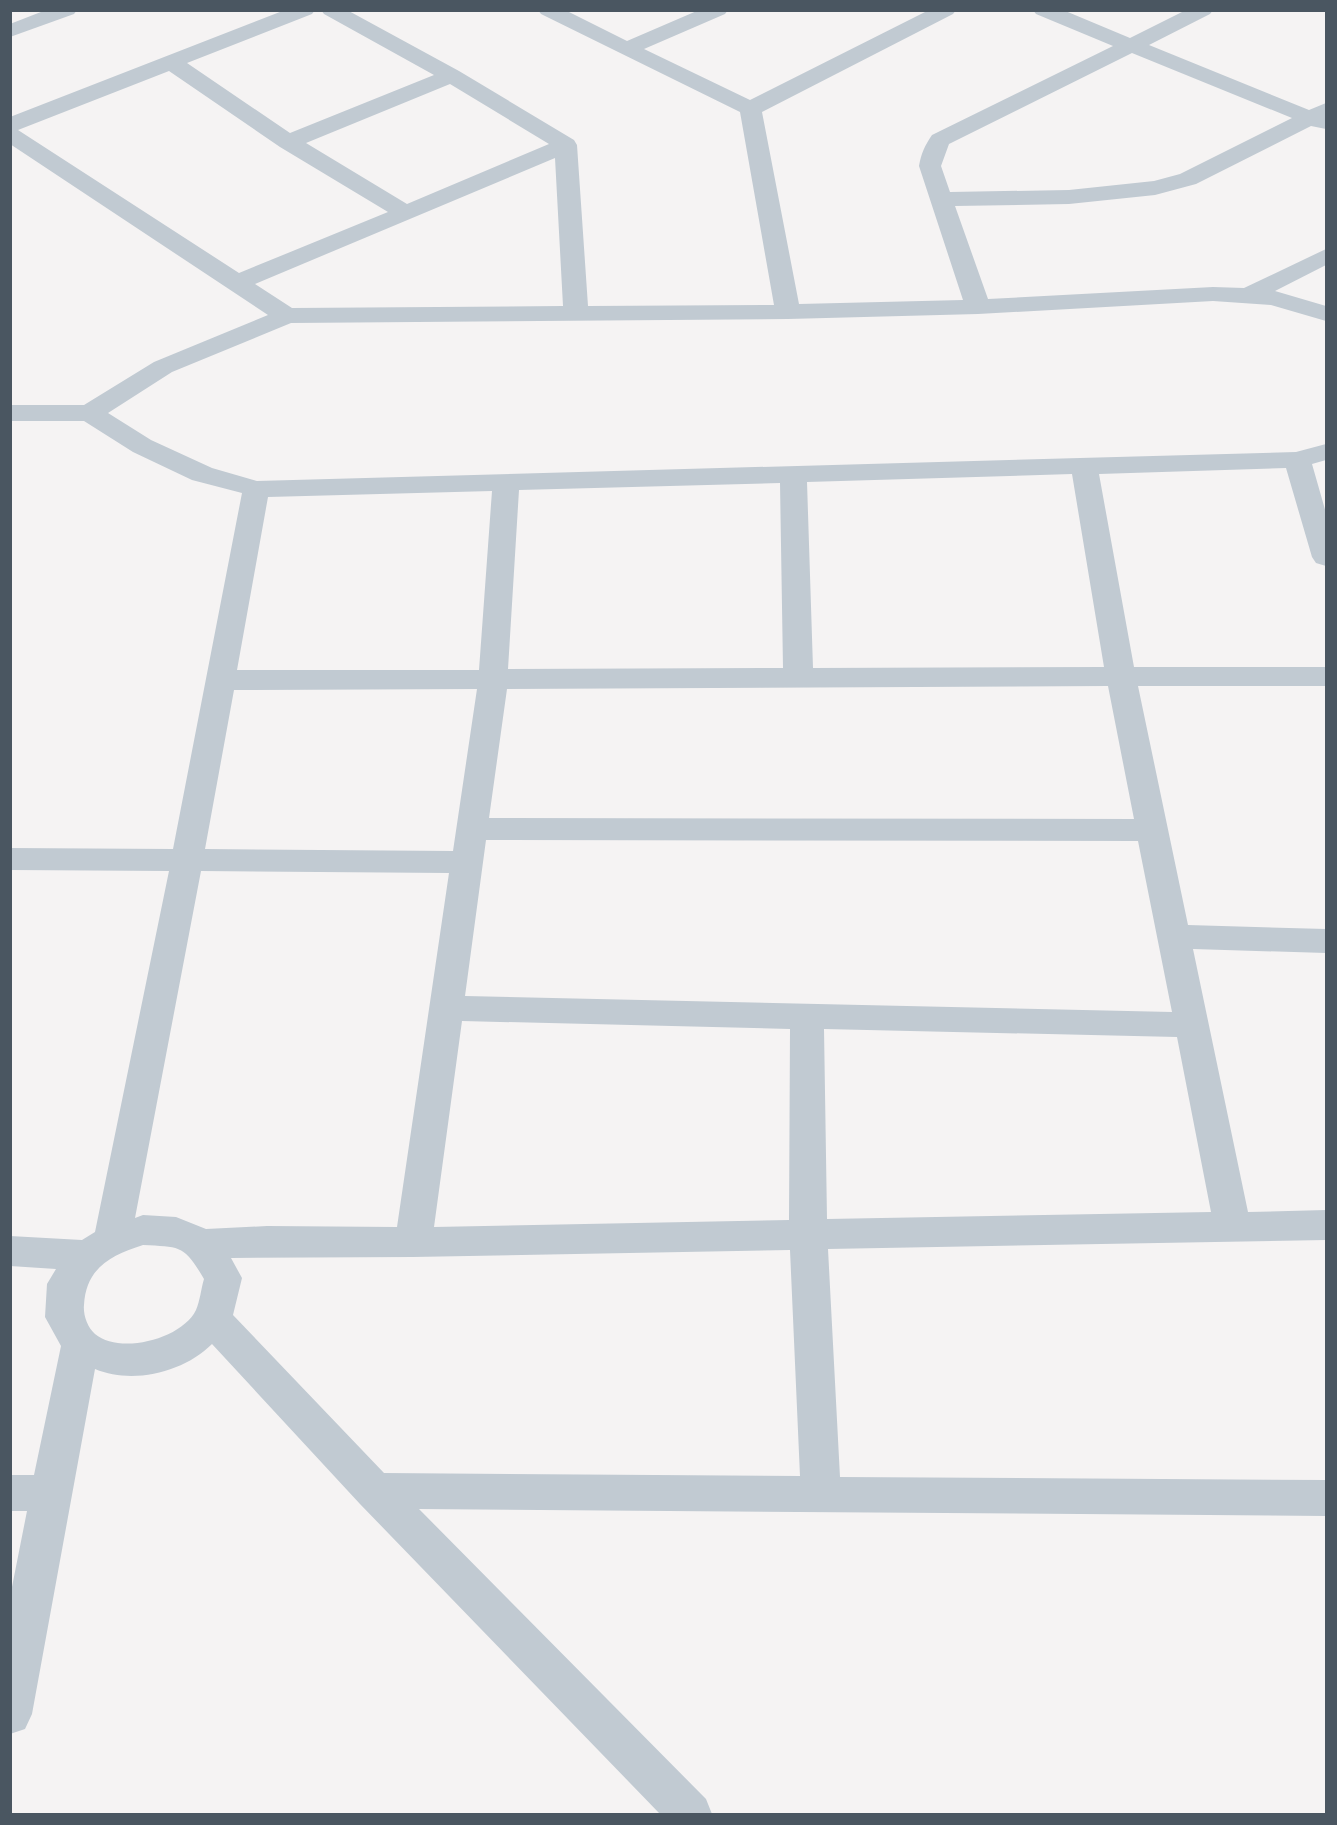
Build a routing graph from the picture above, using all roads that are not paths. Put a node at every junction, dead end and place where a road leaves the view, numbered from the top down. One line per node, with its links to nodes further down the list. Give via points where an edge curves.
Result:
1 (67, 10): 9 (street)
2 (305, 10): 12 (street)
3 (331, 10): 13 (street)
4 (548, 10): 11 (street)
5 (718, 10): 11 (street)
6 (946, 10): 14 (street)
7 (1044, 10): 10 (street)
8 (1203, 10): 10 (street)
9 (10, 31)
10 (1131, 47): 15 (street); 20 (street, via 940,140 930,166)
11 (628, 48): 14 (street)
12 (171, 62): 16 (street); 18 (street)
13 (451, 76): 18 (street); 19 (street)
14 (750, 109): 26 (street)
15 (1321, 117): 20 (street, via 1188,179 1155,188 1069,197)
16 (10, 125)
17 (10, 134): 23 (street)
18 (288, 142): 21 (street)
19 (566, 145): 21 (street); 27 (street)
20 (942, 199): 25 (street)
21 (406, 213): 23 (street)
22 (1326, 256): 24 (street)
23 (237, 283): 29 (street)
24 (1250, 294): 25 (street); 28 (street, via 1294,301)
25 (978, 307): 26 (street)
26 (788, 312): 27 (street)
27 (576, 313): 29 (street)
28 (1326, 314)
29 (287, 316): 31 (street, via 163,367)
30 (10, 413): 31 (street)
31 (90, 413): 37 (street, via 142,446 202,474)
32 (1326, 452): 33 (street)
33 (1297, 460): 34 (street); 38 (street)
34 (1084, 466): 35 (street); 40 (street)
35 (793, 474): 36 (street); 42 (street)
36 (506, 482): 37 (street); 41 (street)
37 (255, 489): 43 (street)
38 (1326, 556)
39 (1326, 676): 40 (street)
40 (1121, 677): 42 (street); 45 (street)
41 (493, 679): 42 (street); 43 (street); 44 (street)
42 (798, 679)
43 (220, 680): 47 (street)
44 (471, 829): 45 (street); 48 (street)
45 (1152, 830): 49 (street)
46 (10, 859): 47 (street)
47 (187, 862): 48 (street); 59 (street)
48 (466, 862): 51 (street)
49 (1174, 936): 50 (street); 53 (street)
50 (1326, 941)
51 (446, 1008): 52 (street); 57 (street)
52 (807, 1016): 53 (street); 56 (street)
53 (1192, 1025): 55 (street)
54 (1326, 1225): 55 (street)
55 (1233, 1227): 56 (street)
56 (808, 1234): 57 (street); 66 (street)
57 (413, 1242): 58 (street)
58 (203, 1244): 59 (street, via 176,1232 143,1230); 61 (street, via 223,1278)
59 (100, 1247): 60 (street); 62 (street, via 66,1284 64,1317)
60 (10, 1251)
61 (213, 1319): 62 (street, via 187,1344 151,1359 112,1359); 63 (street)
62 (81, 1345): 65 (street)
63 (374, 1491): 66 (street); 69 (street)
64 (10, 1492): 65 (street)
65 (52, 1493): 68 (street)
66 (822, 1494): 67 (street)
67 (1326, 1498)
68 (10, 1714)
69 (690, 1815)

